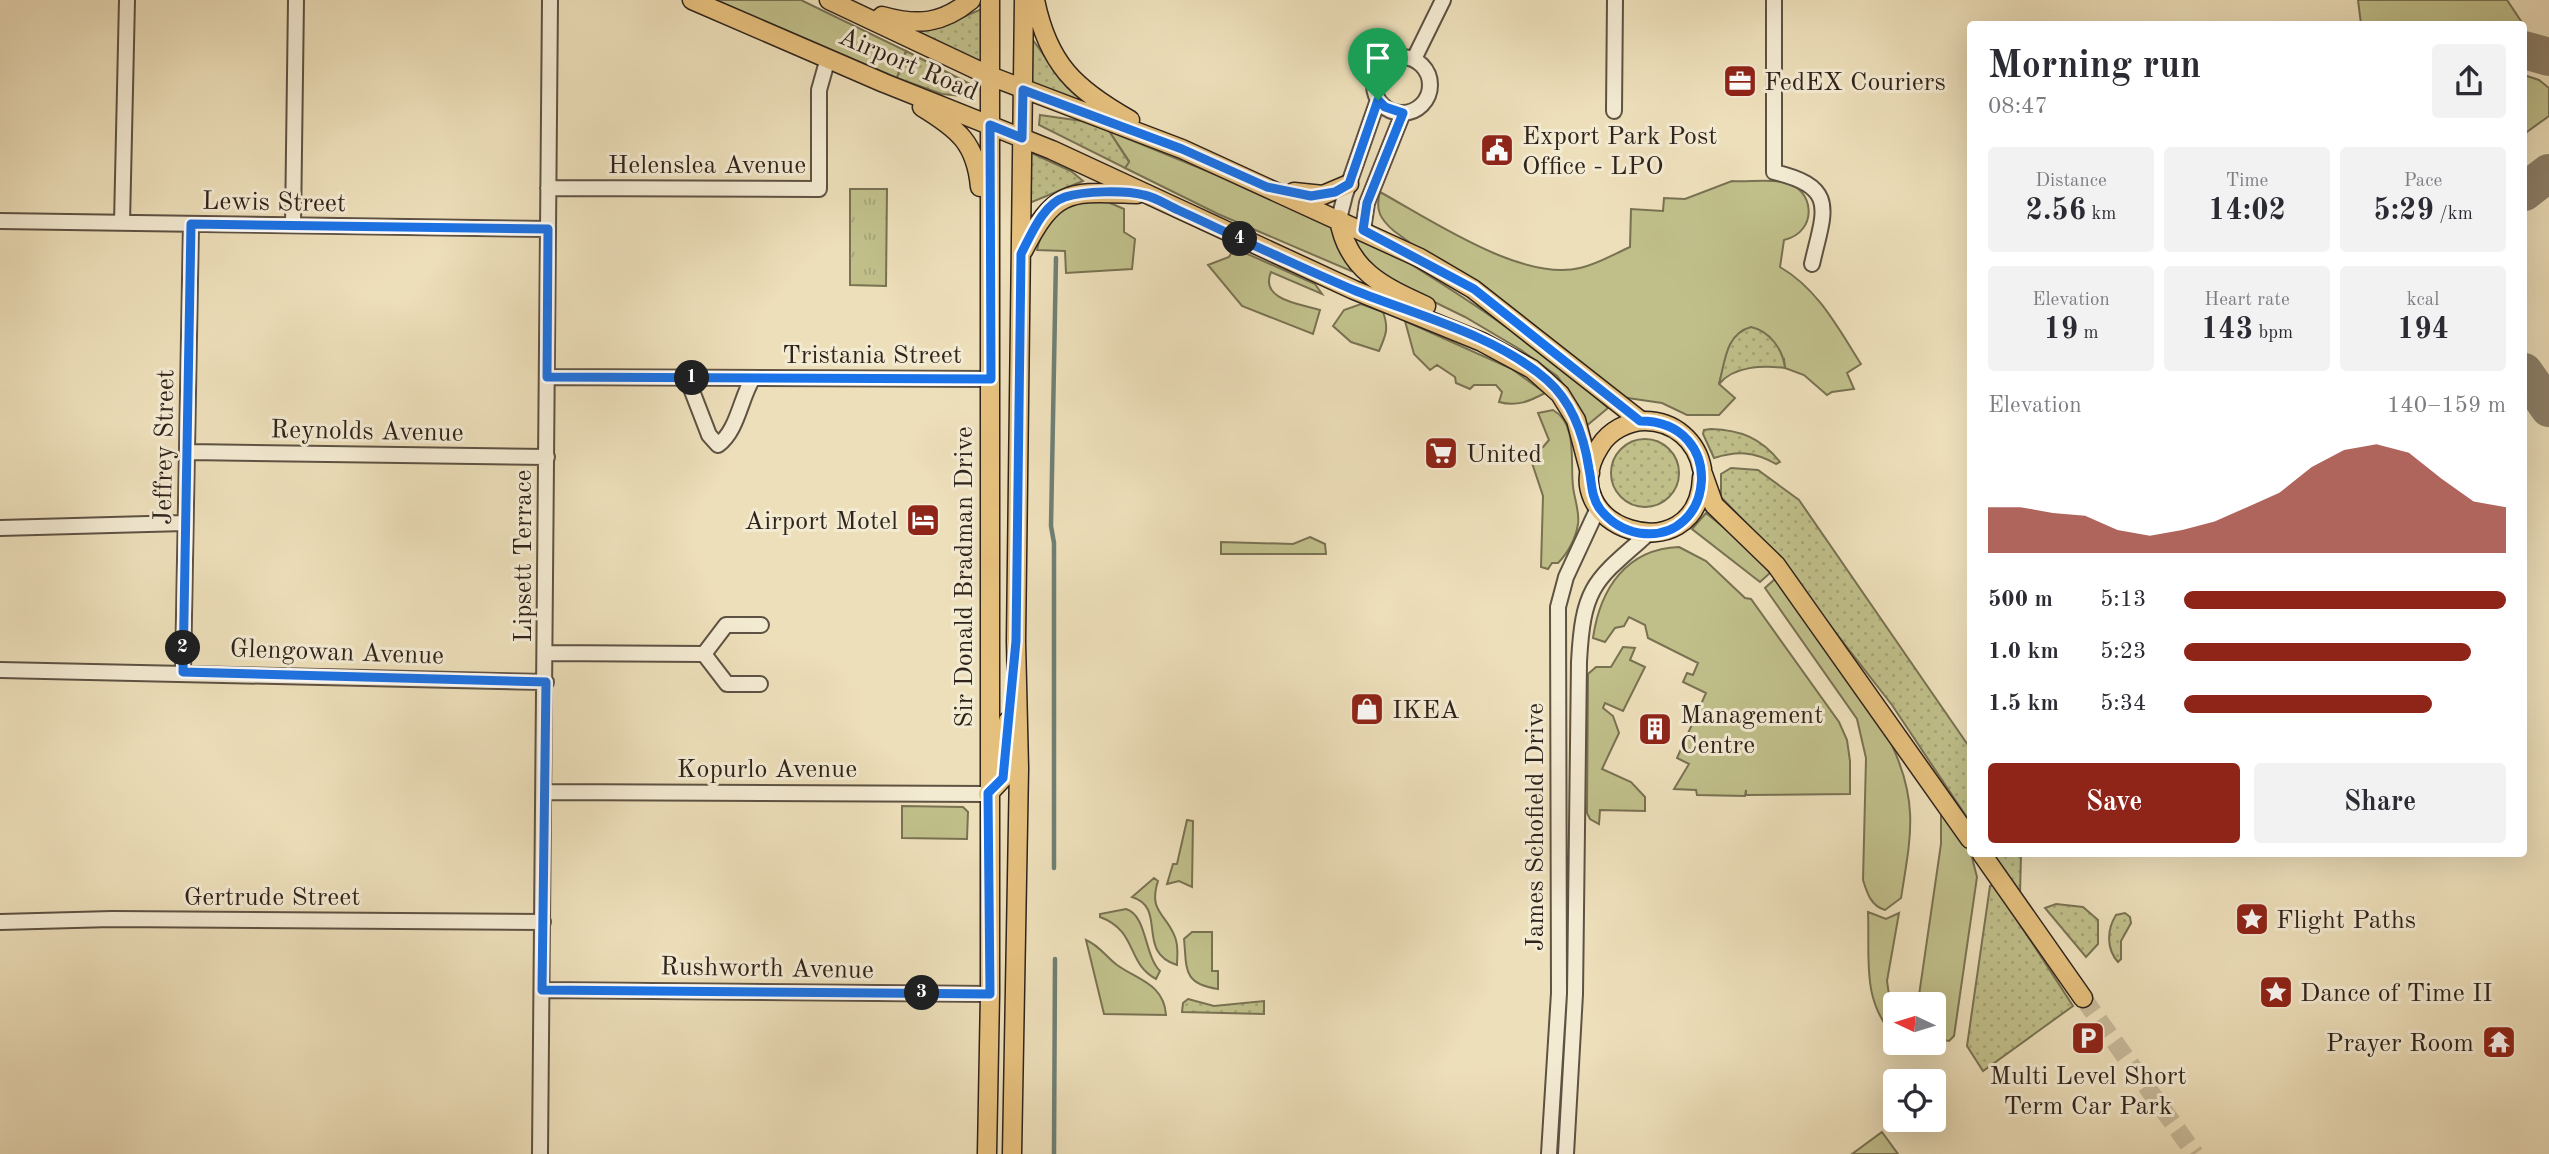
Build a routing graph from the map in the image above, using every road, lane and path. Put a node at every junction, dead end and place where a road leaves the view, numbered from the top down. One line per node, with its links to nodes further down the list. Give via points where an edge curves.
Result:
1 (127, 0): 30 (street)
2 (296, 0): 32 (street)
3 (550, 0): 26 (street, Lipsett Terrace)
4 (692, 0): 13 (main road, Airport Road)
5 (971, 0): 12 (main road, via 955,14 924,24)
6 (990, 0): 15 (main road, Sir Donald Bradman Drive)
7 (1024, 0): 17 (main road, Sir Donald Bradman Drive)
8 (1035, 0): 23 (main road, via 1047,43 1074,82 1092,99)
9 (1443, 0): 14 (street)
10 (1615, 0): 19 (street)
11 (1774, 0): 36 (street, via 1774,172 1803,181 1822,198)
12 (835, 3): 15 (main road, Airport Road)
13 (828, 58): 16 (main road, Airport Road); 26 (street, Helenslea Avenue, via 819,90 819,189)
14 (1414, 59): 18 (street, via 1396,57 1381,66 1374,83); 20 (street, via 1427,72 1430,89 1423,104)
15 (990, 76): 17 (main road, Airport Road); 21 (main road, Sir Donald Bradman Drive)
16 (884, 83): 21 (main road, Airport Road); 37 (main road, via 956,130 968,143 978,167)
17 (1023, 90): 22 (main road, Sir Donald Bradman Drive); 23 (main road, Airport Road)
18 (1378, 100): 20 (street); 24 (street)
19 (1614, 111)
20 (1403, 113): 34 (street, via 1367,203)
21 (990, 125): 22 (main road, Airport Road); 37 (main road, Sir Donald Bradman Drive)
22 (1022, 138): 27 (main road, Airport Road); 35 (main road, Sir Donald Bradman Drive)
23 (1182, 149): 25 (main road)
24 (1349, 184): 25 (main road, via 1311,196); 28 (street)
25 (1267, 187): 28 (main road)
26 (548, 188): 33 (street, Lipsett Terrace)
27 (1144, 195): 35 (main road, via 1062,197 1040,218); 38 (main road, Airport Road, via 1354,290)
28 (1339, 219): 34 (main road); 38 (main road, via 1350,254 1377,284 1439,312)
29 (0, 221): 30 (street, Lewis Street)
30 (122, 223): 31 (street, Lewis Street)
31 (191, 224): 32 (street, Lewis Street); 44 (street, Jeffrey Street)
32 (293, 225): 33 (street, Lewis Street)
33 (548, 229): 39 (street, Lipsett Terrace)
34 (1363, 230): 43 (main road, via 1474,289)
35 (1021, 254): 53 (main road, Sir Donald Bradman Drive)
36 (1812, 264)
37 (990, 278): 42 (main road, Sir Donald Bradman Drive)
38 (1482, 341): 47 (main road, via 1532,369 1560,394 1576,420)
39 (547, 377): 40 (street, Tristania Street); 45 (street, Lipsett Terrace)
40 (687, 378): 41 (street, Tristania Street); 41 (street, Tristania Street, via 709,435 718,445 729,437)
41 (753, 378): 42 (street, Tristania Street)
42 (991, 379): 61 (main road, Sir Donald Bradman Drive)
43 (1640, 421): 46 (main road, via 1677,430 1695,449); 47 (main road, via 1612,432 1601,443)
44 (188, 452): 45 (street, Reynolds Avenue); 49 (street, Jeffrey Street)
45 (547, 457): 54 (street, Lipsett Terrace)
46 (1702, 471): 51 (main road, via 1699,498 1685,519); 62 (main road, via 1714,505 1776,565)
47 (1590, 473): 48 (main road)
48 (1598, 508): 51 (main road, via 1620,527); 72 (street, James Schofield Drive, via 1566,577 1558,607 1559,993)
49 (185, 523): 50 (street); 57 (street, Jeffrey Street)
50 (0, 527)
51 (1648, 534): 73 (street, James Schofield Drive, via 1599,579 1583,617 1575,994)
52 (761, 625): 55 (street, via 726,625)
53 (1016, 641): 61 (main road, via 1003,778); 71 (main road, Sir Donald Bradman Drive, via 1019,768)
54 (546, 653): 55 (street); 58 (street, Lipsett Terrace)
55 (704, 654): 59 (street, via 727,684)
56 (0, 670): 57 (street, Glengowan Avenue)
57 (183, 672): 58 (street, Glengowan Avenue)
58 (546, 682): 60 (street, Lipsett Terrace)
59 (760, 684)
60 (545, 792): 61 (street, Kopurlo Avenue); 65 (street, Lipsett Terrace)
61 (988, 793): 67 (main road, Sir Donald Bradman Drive)
62 (1967, 835)
63 (1984, 857): 68 (main road)
64 (0, 922): 65 (street, Gertrude Street)
65 (543, 922): 66 (street, Lipsett Terrace)
66 (542, 990): 67 (street, Rushworth Avenue); 69 (street, Lipsett Terrace)
67 (990, 994): 70 (main road, Sir Donald Bradman Drive)
68 (2084, 998)
69 (540, 1154)
70 (987, 1154)
71 (1012, 1154)
72 (1549, 1154)
73 (1566, 1154)

